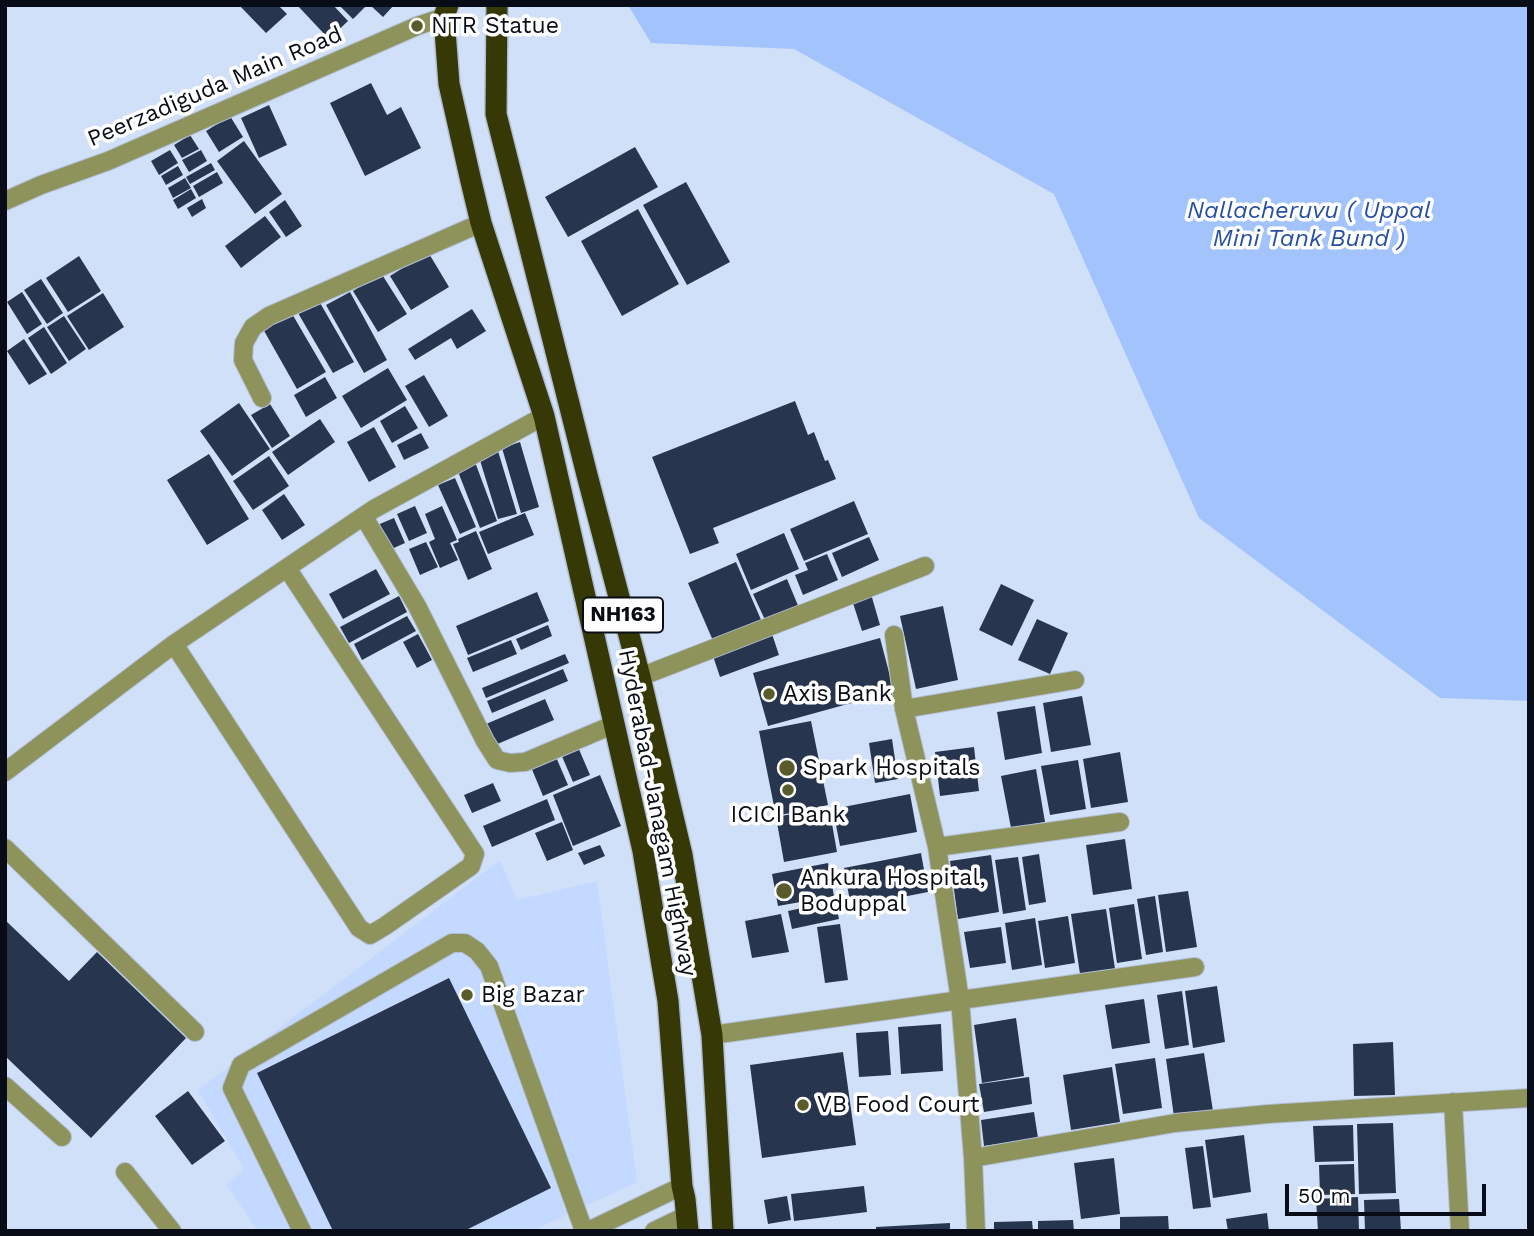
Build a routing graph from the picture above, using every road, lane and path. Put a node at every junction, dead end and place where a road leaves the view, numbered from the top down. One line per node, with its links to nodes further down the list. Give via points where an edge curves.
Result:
1 (497, 5): 12 (highway, Hyderabad-Janagam Highway / NH163, via 496,114)
2 (446, 11): 3 (street, Peerzadiguda Main Road, via 108,161); 4 (highway, Hyderabad-Janagam Highway / NH163, via 449,84)
3 (5, 201)
4 (481, 223): 5 (street, via 253,327 244,343 243,360); 6 (highway, Hyderabad-Janagam Highway / NH163)
5 (262, 398)
6 (544, 416): 7 (street); 15 (highway, Hyderabad-Janagam Highway / NH163)
7 (364, 517): 9 (street); 15 (street, via 417,606 497,760 524,762)
8 (925, 566): 12 (street)
9 (287, 568): 11 (street); 11 (street, via 475,854 471,866 385,926 370,935 359,928)
10 (894, 635): 14 (street)
11 (174, 644): 18 (street)
12 (640, 677): 16 (highway, Hyderabad-Janagam Highway / NH163)
13 (1075, 680): 14 (street)
14 (904, 709): 20 (street)
15 (615, 724): 17 (highway, Hyderabad-Janagam Highway / NH163)
16 (654, 735): 17 (highway); 25 (highway, Hyderabad-Janagam Highway / NH163, via 682,855)
17 (619, 747): 32 (highway, Hyderabad-Janagam Highway / NH163, via 643,852 668,1001)
18 (5, 772)
19 (1120, 822): 20 (street)
20 (937, 847): 23 (street)
21 (5, 848): 24 (street)
22 (1195, 967): 23 (street)
23 (960, 1000): 25 (street); 30 (street)
24 (195, 1032)
25 (712, 1035): 38 (highway, Hyderabad-Janagam Highway / NH163)
26 (5, 1086): 29 (street)
27 (1529, 1098): 28 (street)
28 (1453, 1101): 30 (street, via 1175,1124); 40 (street)
29 (62, 1138)
30 (973, 1158): 39 (street)
31 (125, 1172): 34 (street)
32 (682, 1186): 33 (highway, Hyderabad-Janagam Highway / NH163); 36 (street)
33 (687, 1223): 37 (street)
34 (172, 1231)
35 (302, 1231): 36 (street, via 232,1088 240,1065 452,943 465,943 489,966)
36 (586, 1231)
37 (654, 1231)
38 (723, 1231)
39 (976, 1231)
40 (1460, 1231)

